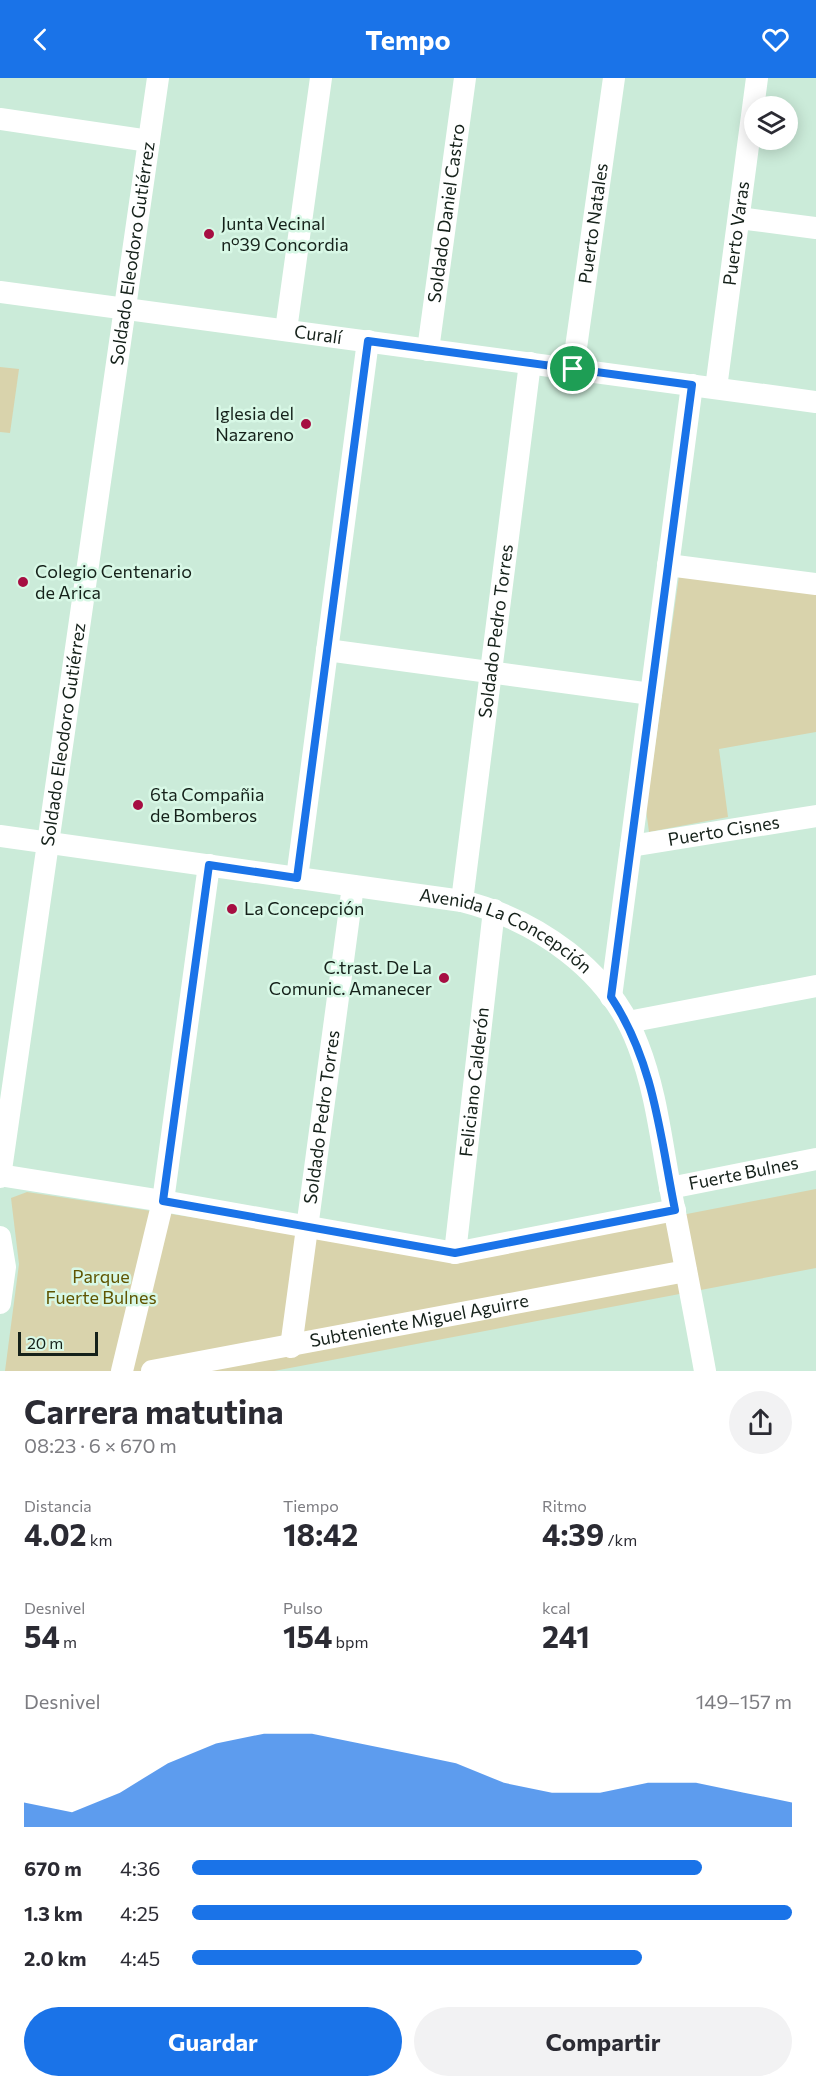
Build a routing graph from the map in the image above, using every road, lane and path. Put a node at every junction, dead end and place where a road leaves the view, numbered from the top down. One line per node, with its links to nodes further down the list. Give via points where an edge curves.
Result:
1 (158, 78): 7 (street, Soldado Eleodoro Gutiérrez)
2 (321, 78): 12 (street)
3 (465, 78): 14 (street, Soldado Daniel Castro)
4 (614, 78): 16 (street, Puerto Natales)
5 (757, 78): 8 (street, Puerto Varas)
6 (0, 119): 7 (street)
7 (149, 141): 11 (street, Soldado Eleodoro Gutiérrez)
8 (738, 218): 9 (street); 18 (street, Puerto Varas)
9 (816, 228)
10 (0, 292): 11 (street, Curalí)
11 (125, 309): 12 (street, Curalí); 27 (street, Soldado Eleodoro Gutiérrez)
12 (286, 330): 13 (street, Curalí)
13 (368, 341): 14 (street, Curalí); 22 (street)
14 (428, 350): 15 (street, Curalí)
15 (530, 363): 16 (street, Curalí); 23 (street, Soldado Pedro Torres)
16 (573, 369): 17 (street, Curalí)
17 (692, 385): 18 (street, Curalí); 20 (street)
18 (716, 388): 19 (street, Curalí)
19 (816, 402)
20 (668, 565): 21 (street); 24 (street)
21 (816, 584)
22 (327, 650): 23 (street); 30 (street)
23 (491, 673): 24 (street); 32 (street, Soldado Pedro Torres)
24 (651, 694): 28 (street)
25 (816, 816): 28 (street, Puerto Cisnes)
26 (0, 836): 27 (street, Avenida La Concepción)
27 (49, 843): 29 (street, Avenida La Concepción); 37 (street, Soldado Eleodoro Gutiérrez)
28 (632, 846): 35 (street)
29 (209, 865): 30 (street, Avenida La Concepción); 41 (street)
30 (297, 878): 31 (street, Avenida La Concepción)
31 (353, 886): 32 (street, Avenida La Concepción); 43 (street, Soldado Pedro Torres)
32 (462, 901): 33 (street, Avenida La Concepción)
33 (494, 910): 35 (street, Avenida La Concepción, via 547,936 585,967); 45 (street, Feliciano Calderón)
34 (816, 986): 36 (street)
35 (611, 997): 36 (street, Avenida La Concepción)
36 (628, 1022): 40 (street, Avenida La Concepción, via 653,1094)
37 (4, 1118): 39 (street, Soldado Eleodoro Gutiérrez)
38 (816, 1159): 40 (street, Fuerte Bulnes)
39 (0, 1176): 41 (street)
40 (670, 1188): 42 (street, Avenida La Concepción)
41 (163, 1201): 43 (street); 50 (street)
42 (675, 1210): 45 (street); 47 (street, Avenida La Concepción)
43 (307, 1226): 45 (street); 49 (street, Soldado Pedro Torres)
44 (0, 1237): 46 (street)
45 (455, 1253)
46 (2, 1260): 48 (street)
47 (686, 1271): 49 (street, Subteniente Miguel Aguirre); 52 (street, Avenida La Concepción)
48 (0, 1303)
49 (291, 1347): 51 (street, Subteniente Miguel Aguirre)
50 (122, 1371)
51 (152, 1371)
52 (705, 1371)

